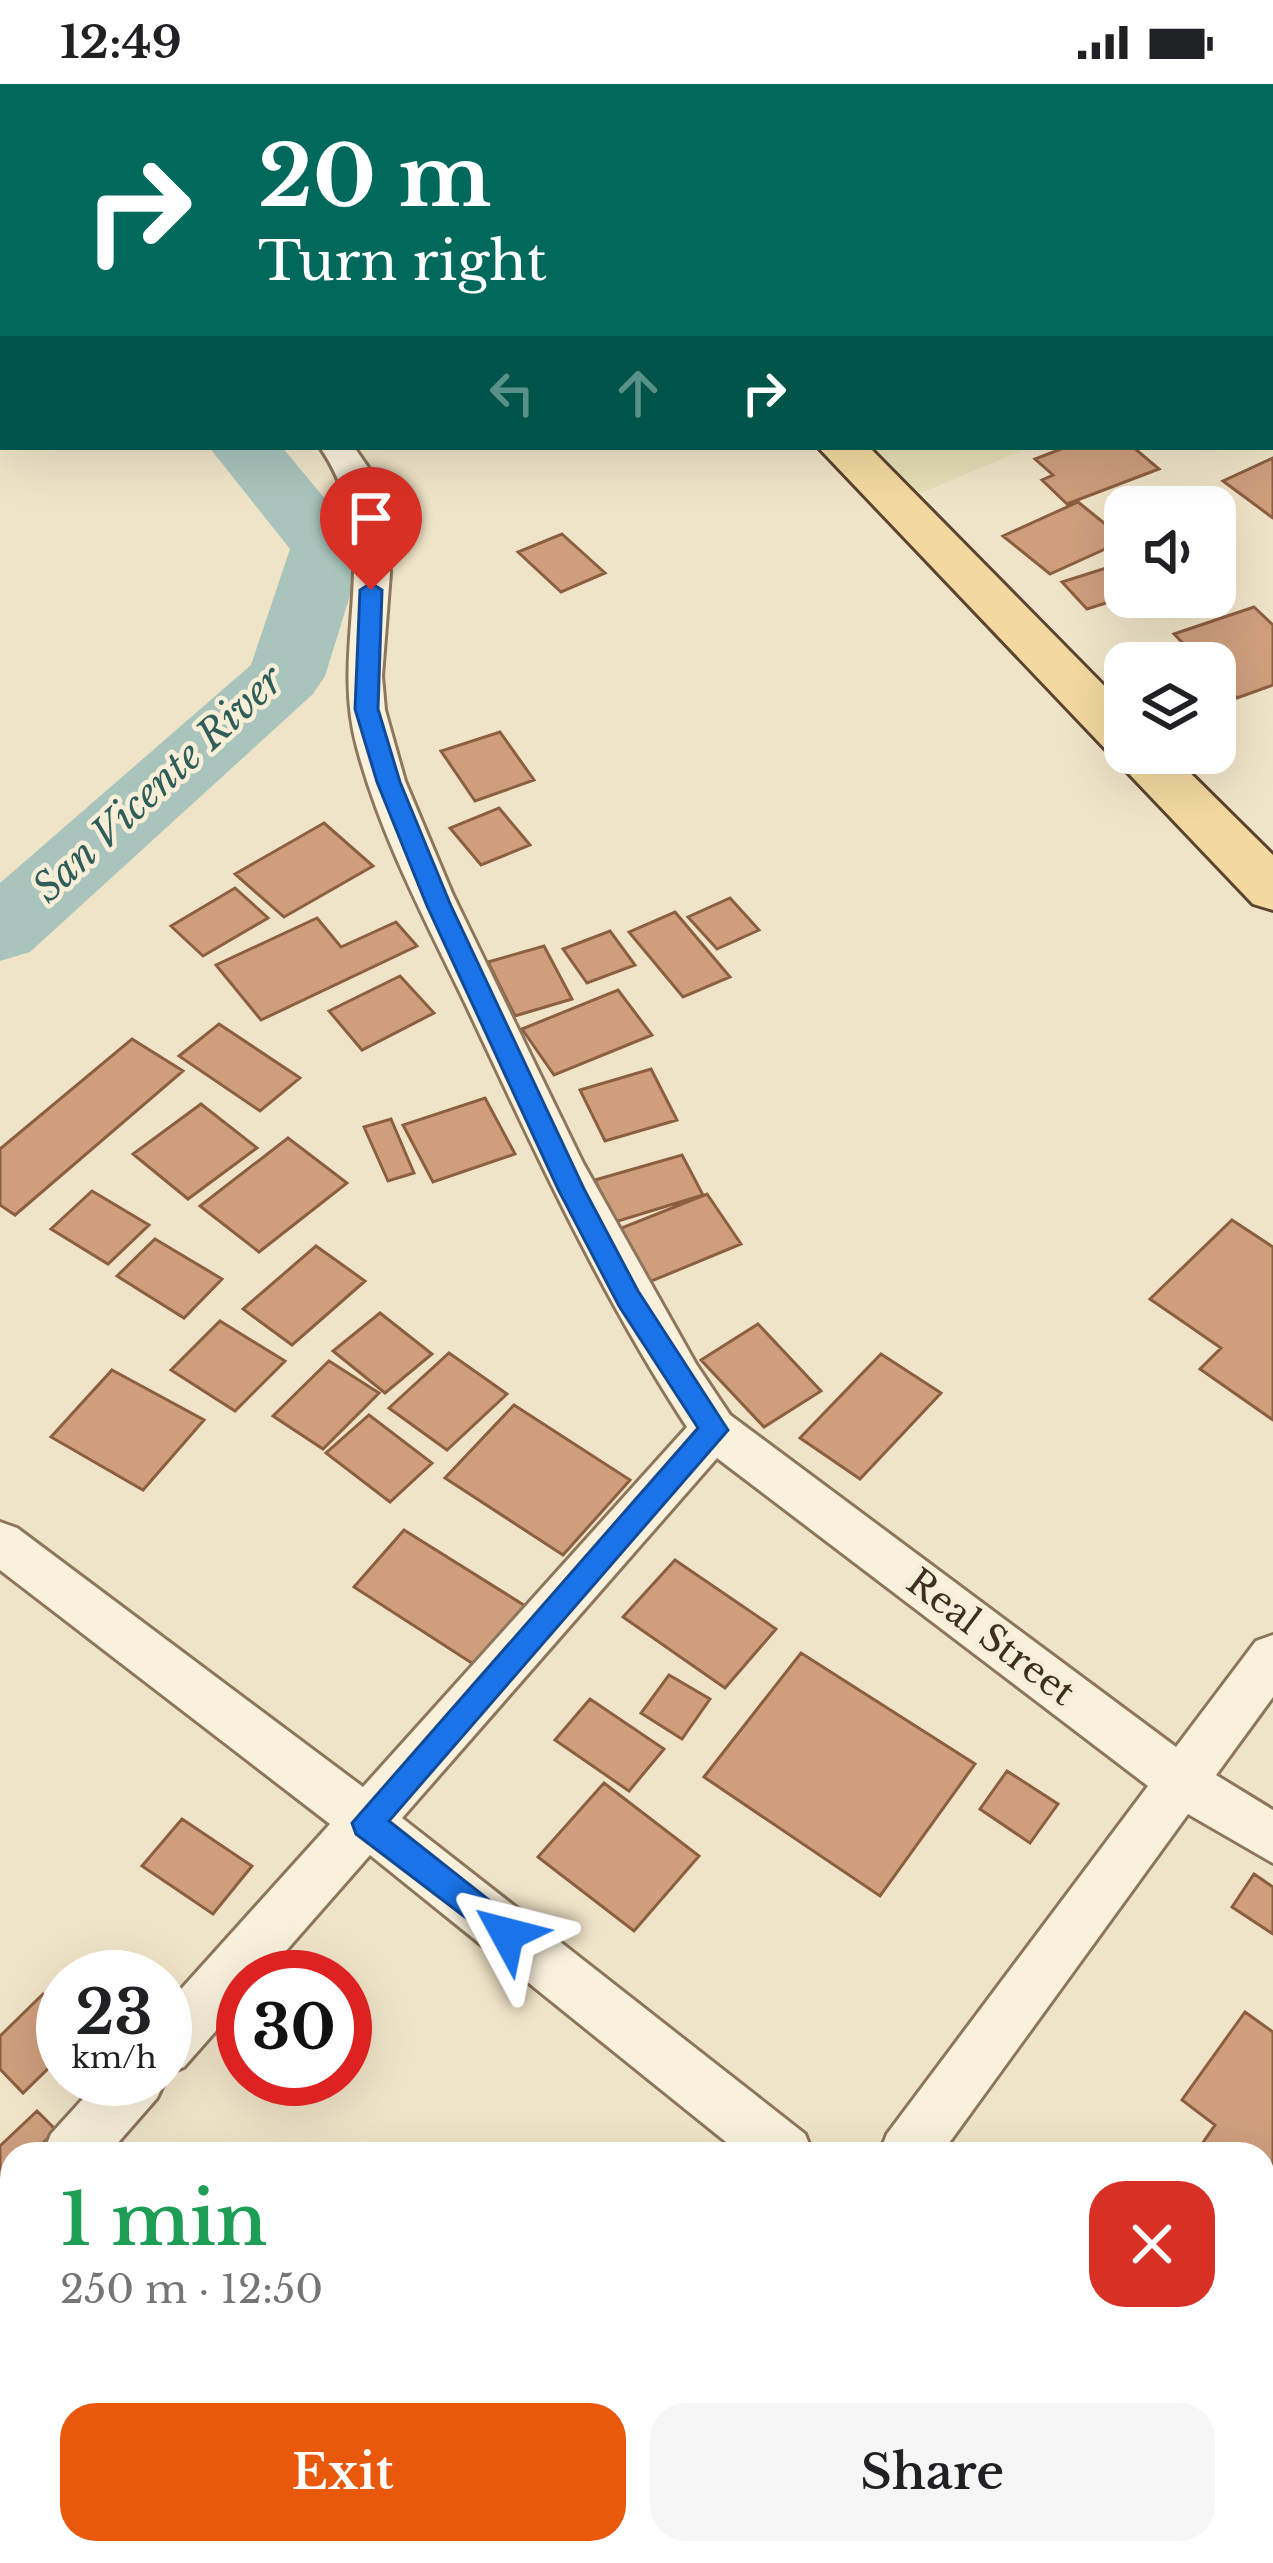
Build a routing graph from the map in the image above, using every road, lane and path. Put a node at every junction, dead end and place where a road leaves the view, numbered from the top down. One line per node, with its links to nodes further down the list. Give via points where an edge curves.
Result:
1 (340, 450): 6 (street, Real Street, via 362,477 370,513 367,709 389,782 571,1189 628,1299)
2 (845, 450): 3 (main road)
3 (1104, 717)
4 (1159, 774): 5 (main road)
5 (1273, 890)
6 (714, 1430): 9 (street, Real Street); 10 (street)
7 (0, 1543): 10 (street)
8 (1273, 1657): 9 (street)
9 (1184, 1783): 11 (street, Real Street); 16 (street)
10 (367, 1823): 12 (street); 15 (street)
11 (1273, 1839)
12 (192, 2018)
13 (114, 2106): 14 (street)
14 (82, 2142)
15 (770, 2142)
16 (916, 2142)

